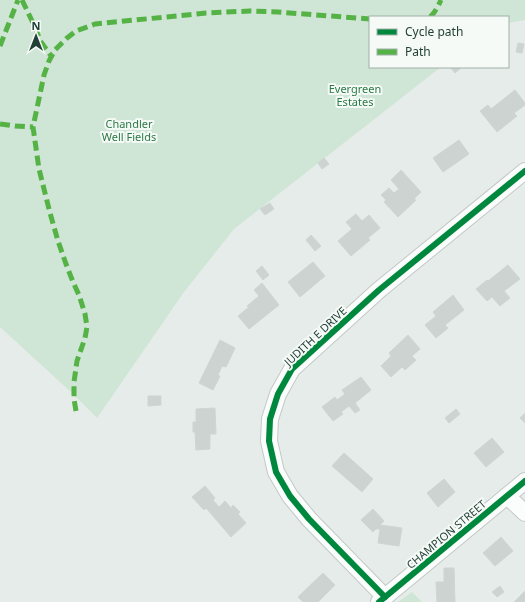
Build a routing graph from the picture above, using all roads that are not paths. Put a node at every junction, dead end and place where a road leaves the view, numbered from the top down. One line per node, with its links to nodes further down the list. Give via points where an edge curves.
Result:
1 (525, 171): 5 (street, JUDITH E DRIVE, via 379,290 292,368 278,394 270,419 269,441 276,472 290,496 309,519)
2 (525, 481): 3 (street, CHAMPION STREET)
3 (508, 496): 4 (street); 5 (street, CHAMPION STREET)
4 (525, 513)
5 (382, 599)

